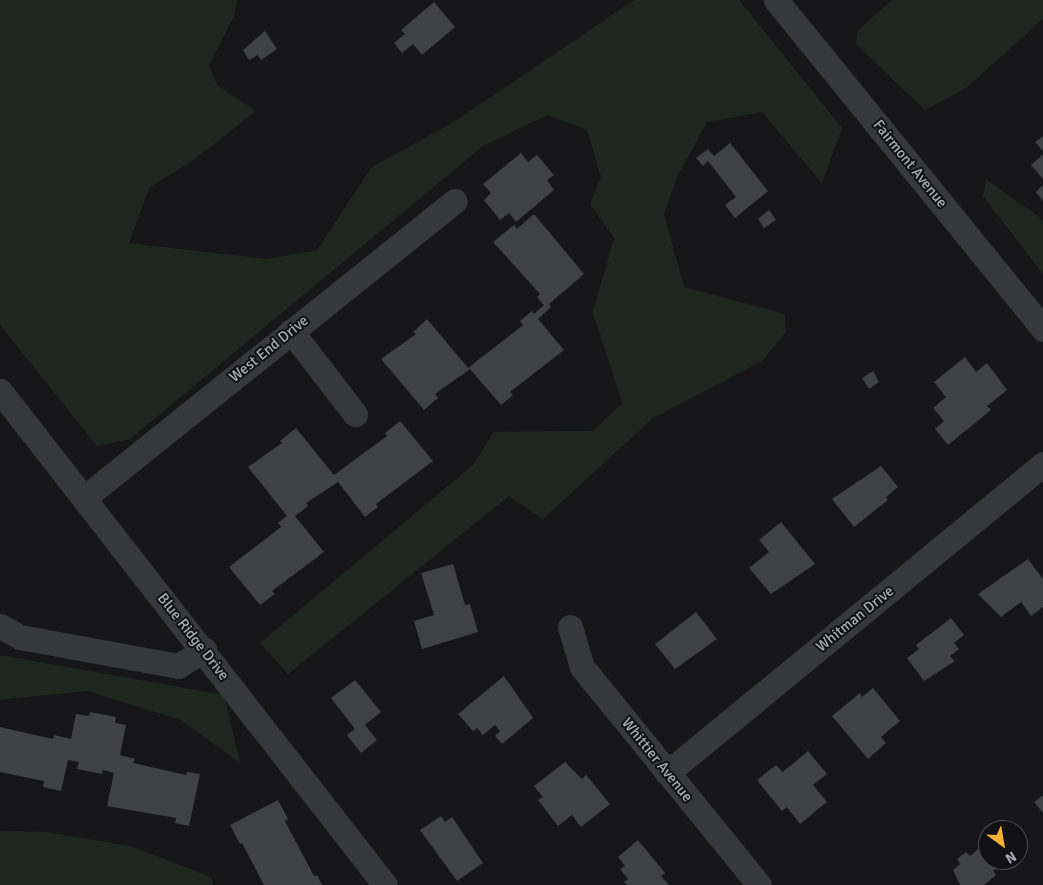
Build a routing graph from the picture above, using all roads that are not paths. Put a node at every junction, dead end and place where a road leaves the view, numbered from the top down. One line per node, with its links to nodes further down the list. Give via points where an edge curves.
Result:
1 (776, 0): 3 (street, Fairmont Avenue)
2 (455, 201): 4 (street, West End Drive)
3 (1043, 329)
4 (291, 331): 6 (street); 8 (street, West End Drive)
5 (0, 391): 8 (street, Blue Ridge Drive)
6 (355, 414)
7 (1043, 464): 12 (street, Whitman Drive)
8 (84, 498): 11 (street, Blue Ridge Drive)
9 (0, 626): 11 (street, via 20,637 178,666)
10 (570, 626): 12 (street, Whittier Avenue, via 582,667)
11 (204, 650): 13 (street, Blue Ridge Drive)
12 (666, 773): 14 (street, Whittier Avenue)
13 (385, 885)
14 (759, 885)

